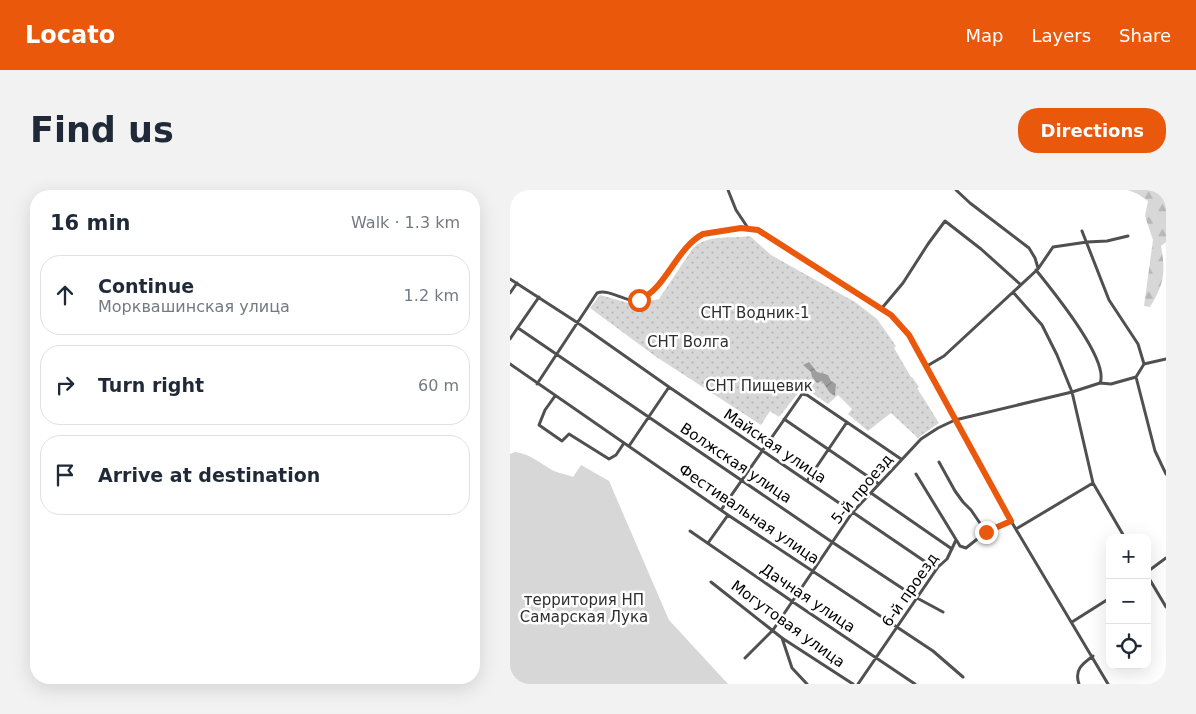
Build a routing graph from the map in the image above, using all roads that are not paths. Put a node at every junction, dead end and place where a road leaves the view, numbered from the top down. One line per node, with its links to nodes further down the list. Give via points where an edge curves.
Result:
1 (728, 190): 3 (street)
2 (956, 190): 7 (street, via 1029,248)
3 (748, 228): 14 (street, via 758,230); 15 (street, via 698,237 648,296 636,300 596,293)
4 (1082, 232): 6 (street)
5 (1128, 236): 6 (street)
6 (1087, 242): 7 (street, via 1053,247); 21 (street, via 1109,300 1138,344)
7 (1037, 269): 10 (street); 24 (street, via 1087,340 1101,370)
8 (510, 279): 9 (street, Майская улица)
9 (517, 283): 12 (street); 13 (street, Майская улица)
10 (1020, 284): 11 (street); 14 (street, via 945,221)
11 (1013, 292): 22 (street, via 944,356); 27 (street, via 1042,326)
12 (510, 293)
13 (540, 297): 15 (street, Майская улица); 16 (street)
14 (882, 308): 22 (street, via 899,322)
15 (578, 323): 18 (street); 26 (street, Майская улица)
16 (518, 328): 17 (street); 18 (street, Волжская улица)
17 (510, 340)
18 (557, 354): 25 (street); 29 (street, Волжская улица)
19 (1166, 359): 21 (street)
20 (510, 364): 25 (street, Фестивальная улица)
21 (1144, 364): 23 (street)
22 (927, 366): 31 (street)
23 (1136, 377): 24 (street, 5-й проезд, via 1111,384); 40 (street, via 1155,451)
24 (1100, 383): 27 (street, 5-й проезд)
25 (537, 384): 28 (street, Фестивальная улица)
26 (669, 388): 29 (street); 35 (street, Майская улица)
27 (1072, 392): 31 (street, 5-й проезд); 43 (street)
28 (555, 396): 33 (street, Фестивальная улица); 33 (street, via 539,425 557,439 562,441 569,434 609,459)
29 (648, 417): 34 (street); 41 (street, Волжская улица)
30 (784, 419): 32 (street, via 802,394); 35 (street); 36 (street)
31 (955, 420): 37 (street, 5-й проезд, via 921,439); 49 (street)
32 (847, 422): 36 (street); 37 (street)
33 (624, 443): 34 (street, Фестивальная улица)
34 (629, 446): 46 (street, Фестивальная улица)
35 (762, 450): 41 (street); 42 (street, Майская улица)
36 (828, 450): 42 (street); 44 (street)
37 (901, 459): 44 (street, 5-й проезд)
38 (939, 462): 52 (street, via 955,492)
39 (916, 474): 54 (street)
40 (1166, 474)
41 (741, 480): 46 (street); 55 (street, Волжская улица)
42 (807, 481): 47 (street, Майская улица)
43 (1093, 483): 50 (street); 53 (street)
44 (879, 484): 45 (street, 5-й проезд)
45 (871, 494): 47 (street, 5-й проезд); 57 (street)
46 (721, 510): 48 (street, Фестивальная улица)
47 (852, 513): 55 (street, 5-й проезд); 59 (street, Майская улица)
48 (728, 515): 56 (street); 60 (street, Фестивальная улица)
49 (1011, 521): 50 (street); 52 (street)
50 (1016, 529): 69 (street)
51 (690, 530): 56 (street, Дачная улица)
52 (986, 532): 54 (street, via 966,548)
53 (1123, 534)
54 (956, 540): 57 (street, 6-й проезд)
55 (832, 542): 60 (street, 5-й проезд); 64 (street, Волжская улица)
56 (708, 543): 66 (street, Дачная улица)
57 (952, 549): 59 (street, 6-й проезд)
58 (1166, 558): 61 (street)
59 (936, 569): 64 (street, 6-й проезд)
60 (813, 571): 66 (street, 5-й проезд); 70 (street, Фестивальная улица)
61 (1151, 571)
62 (1150, 579): 67 (street)
63 (711, 582): 71 (street, Могутовая улица)
64 (917, 598): 68 (street, Волжская улица); 70 (street, 6-й проезд)
65 (1106, 601): 69 (street)
66 (792, 602): 71 (street, 5-й проезд); 74 (street, Дачная улица)
67 (1166, 607)
68 (943, 612)
69 (1072, 622): 73 (street)
70 (897, 628): 74 (street, 6-й проезд); 76 (street, Фестивальная улица)
71 (773, 630): 72 (street, Могутовая улица); 75 (street, 5-й проезд)
72 (782, 638): 77 (street, via 792,668); 78 (street, Могутовая улица)
73 (1093, 656): 81 (street, via 1078,669); 82 (street)
74 (876, 657): 79 (street, 6-й проезд); 80 (street, Дачная улица)
75 (745, 658)
76 (963, 677)
77 (807, 684)
78 (854, 684)
79 (858, 684)
80 (914, 684)
81 (1079, 684)
82 (1108, 684)

